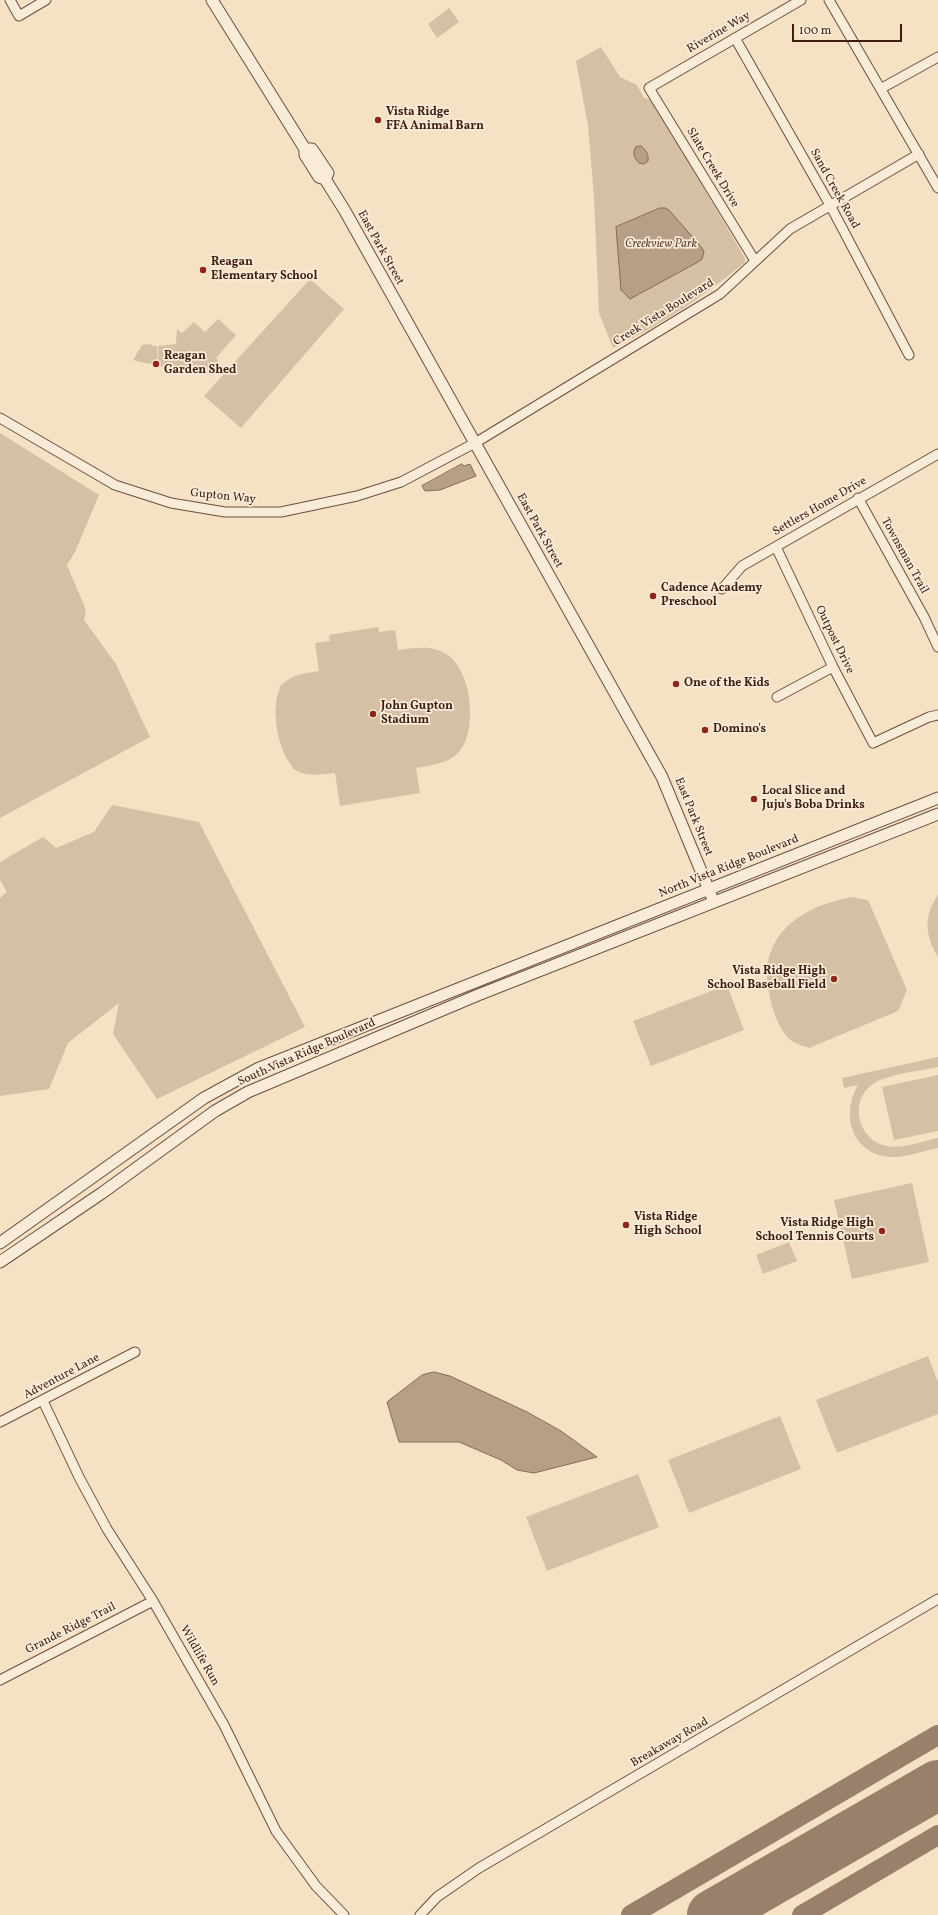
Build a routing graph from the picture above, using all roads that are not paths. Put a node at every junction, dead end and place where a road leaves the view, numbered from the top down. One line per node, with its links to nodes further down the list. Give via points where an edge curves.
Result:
1 (10, 0): 2 (street, via 18,16)
2 (46, 0)
3 (212, 0): 16 (street, East Park Street, via 305,149 305,155 312,168 318,177 325,179)
4 (801, 0): 6 (street, Riverine Way)
5 (829, 0): 9 (street)
6 (735, 38): 8 (street, Riverine Way); 12 (street, Sand Creek Road)
7 (938, 58): 9 (street)
8 (649, 88): 13 (street, Slate Creek Drive)
9 (882, 88): 10 (street)
10 (919, 154): 11 (street); 12 (street, Creek Vista Boulevard)
11 (938, 188)
12 (830, 205): 13 (street, Creek Vista Boulevard, via 790,229); 14 (street, Sand Creek Road)
13 (755, 261): 16 (street, Creek Vista Boulevard, via 720,294)
14 (909, 355)
15 (0, 418): 16 (street, Gupton Way, via 115,485 171,503 225,512 281,512 357,496 407,479)
16 (475, 443): 27 (street, East Park Street, via 662,777)
17 (938, 454): 18 (street, Settlers Home Drive)
18 (858, 498): 19 (street, Settlers Home Drive); 21 (street, Townsman Trail)
19 (776, 546): 20 (street, Settlers Home Drive, via 742,566); 22 (street, Outpost Drive)
20 (722, 589)
21 (938, 647)
22 (833, 667): 23 (street); 24 (street, Outpost Drive, via 873,743)
23 (776, 697)
24 (938, 715)
25 (938, 798): 27 (street, North Vista Ridge Boulevard)
26 (938, 814): 28 (street)
27 (709, 889): 28 (street, East Park Street); 29 (street, North Vista Ridge Boulevard)
28 (714, 902): 31 (street, South Vista Ridge Boulevard, via 306,1066 248,1092 215,1111 102,1193)
29 (530, 960): 30 (street, South Vista Ridge Boulevard, via 238,1079 204,1098)
30 (0, 1243)
31 (0, 1262)
32 (135, 1352): 33 (street, Adventure Lane)
33 (43, 1401): 34 (street, Adventure Lane); 36 (street, Wildlife Run, via 107,1529)
34 (0, 1422)
35 (938, 1600): 39 (street, Breakaway Road, via 479,1868 437,1897)
36 (153, 1601): 37 (street, Grande Ridge Trail); 38 (street, Wildlife Run, via 224,1725 276,1831 316,1886)
37 (0, 1680)
38 (344, 1915)
39 (420, 1915)

